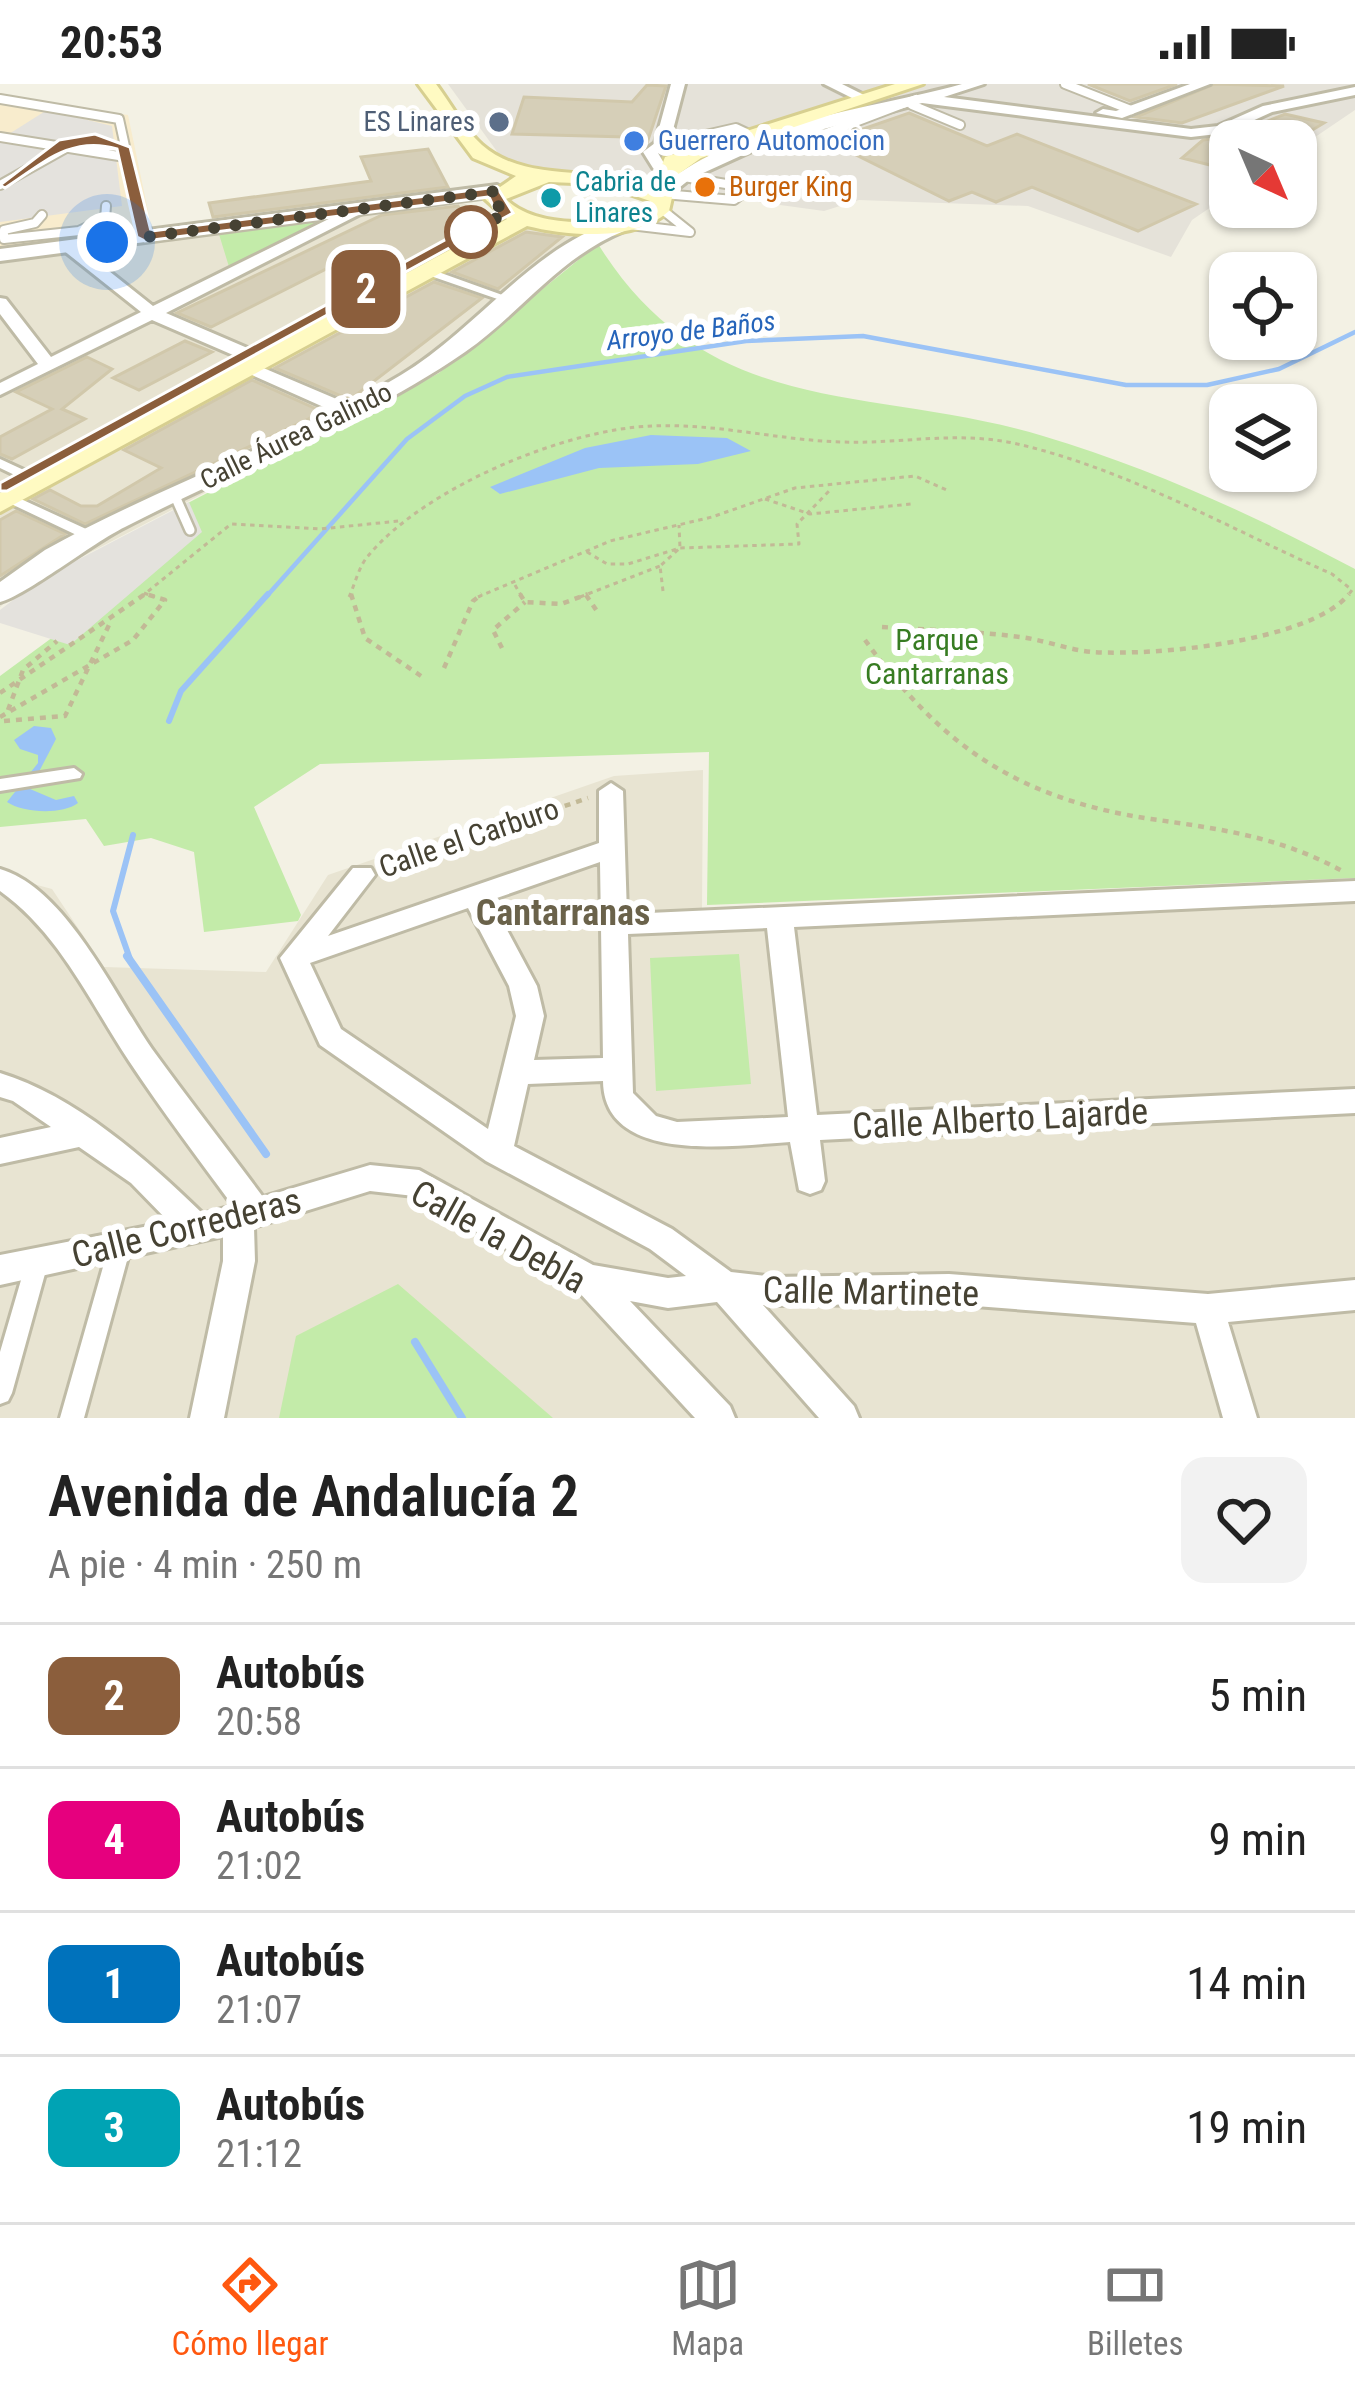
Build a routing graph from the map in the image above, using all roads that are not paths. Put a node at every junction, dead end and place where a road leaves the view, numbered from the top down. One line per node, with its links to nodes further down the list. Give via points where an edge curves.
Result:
1 (427, 84): 25 (main road)
2 (678, 84): 22 (street)
3 (831, 84): 11 (street)
4 (896, 84): 11 (street)
5 (976, 84): 10 (street)
6 (1065, 84): 14 (lane)
7 (1203, 84): 14 (street)
8 (1355, 91): 9 (street, via 1191,133)
9 (914, 96): 10 (street); 13 (main road); 15 (lane); 18 (lane); 22 (street)
10 (934, 96): 14 (street)
11 (861, 97): 13 (street)
12 (0, 99): 20 (lane, via 119,119)
13 (838, 109): 16 (main road)
14 (1131, 110)
15 (960, 124)
16 (753, 136): 21 (main road); 22 (lane, via 736,128)
17 (0, 137): 19 (lane)
18 (816, 137)
19 (58, 146): 20 (lane); 24 (lane)
20 (124, 152): 32 (lane)
21 (693, 155): 22 (main road); 26 (main road, via 669,170)
22 (666, 162): 23 (main road); 26 (street); 26 (lane, via 750,188 734,200)
23 (594, 179): 25 (main road, via 544,176); 26 (main road, via 635,184)
24 (0, 185)
25 (503, 187): 28 (street); 30 (main road); 36 (main road); 40 (main road)
26 (661, 200): 31 (main road); 31 (lane, via 690,232)
27 (106, 206): 29 (lane, via 105,220 91,228 4,239 4,230)
28 (361, 208): 32 (street); 39 (street)
29 (42, 215)
30 (556, 223): 31 (main road); 33 (street, via 570,232)
31 (624, 226): 33 (street)
32 (145, 237): 34 (street)
33 (570, 246): 37 (street, Calle Áurea Galindo)
34 (69, 247): 35 (street); 39 (street)
35 (0, 255)
36 (427, 271): 37 (street); 40 (main road)
37 (513, 301): 43 (street, Calle Áurea Galindo, via 439,360)
38 (0, 303): 41 (street)
39 (153, 314): 40 (street); 41 (street)
40 (248, 360): 43 (street); 44 (main road); 46 (main road)
41 (49, 366): 42 (street)
42 (0, 390)
43 (352, 413): 45 (street, Calle Áurea Galindo)
44 (12, 469): 46 (main road)
45 (175, 496): 47 (lane); 48 (street, Calle Áurea Galindo)
46 (3, 497): 48 (street)
47 (190, 530)
48 (92, 537): 49 (street, Calle Áurea Galindo)
49 (0, 594)
50 (74, 774): 51 (street)
51 (18, 782)
52 (610, 791): 53 (street)
53 (613, 848): 57 (street); 59 (street)
54 (362, 875): 60 (street, Calle el Carburo)
55 (0, 878): 71 (street, via 65,932)
56 (1355, 888): 58 (street)
57 (474, 894): 60 (street); 62 (street, via 530,1016)
58 (779, 917): 59 (street); 65 (street)
59 (615, 925): 61 (street)
60 (294, 958): 68 (street, Calle Martinete, via 330,1036)
61 (618, 1069): 62 (street); 65 (street, Calle Alberto Lajarde, via 618,1097 646,1125 677,1135)
62 (518, 1072): 68 (street)
63 (0, 1085): 66 (street)
64 (1355, 1101): 65 (street, Calle Alberto Lajarde)
65 (804, 1127): 70 (street)
66 (82, 1133): 67 (street); 72 (street, via 142,1174)
67 (0, 1151)
68 (497, 1152): 77 (street, Calle Martinete, via 661,1239)
69 (370, 1178): 71 (street, Calle Correderas); 76 (street, Calle la Debla, via 418,1183)
70 (810, 1181)
71 (247, 1215): 72 (street, Calle Correderas); 82 (street)
72 (197, 1230): 73 (street, Calle Correderas)
73 (120, 1246): 74 (street, Calle Correderas); 81 (street)
74 (37, 1263): 75 (street, Calle Correderas); 80 (street)
75 (0, 1270)
76 (587, 1279): 77 (street, via 668,1294); 83 (street, Calle la Debla)
77 (724, 1286): 79 (street, Calle Martinete, via 950,1289); 84 (street)
78 (1355, 1295): 79 (street, Calle Martinete)
79 (1208, 1309): 85 (street)
80 (0, 1393)
81 (72, 1418)
82 (207, 1418)
83 (718, 1418)
84 (842, 1418)
85 (1240, 1418)

